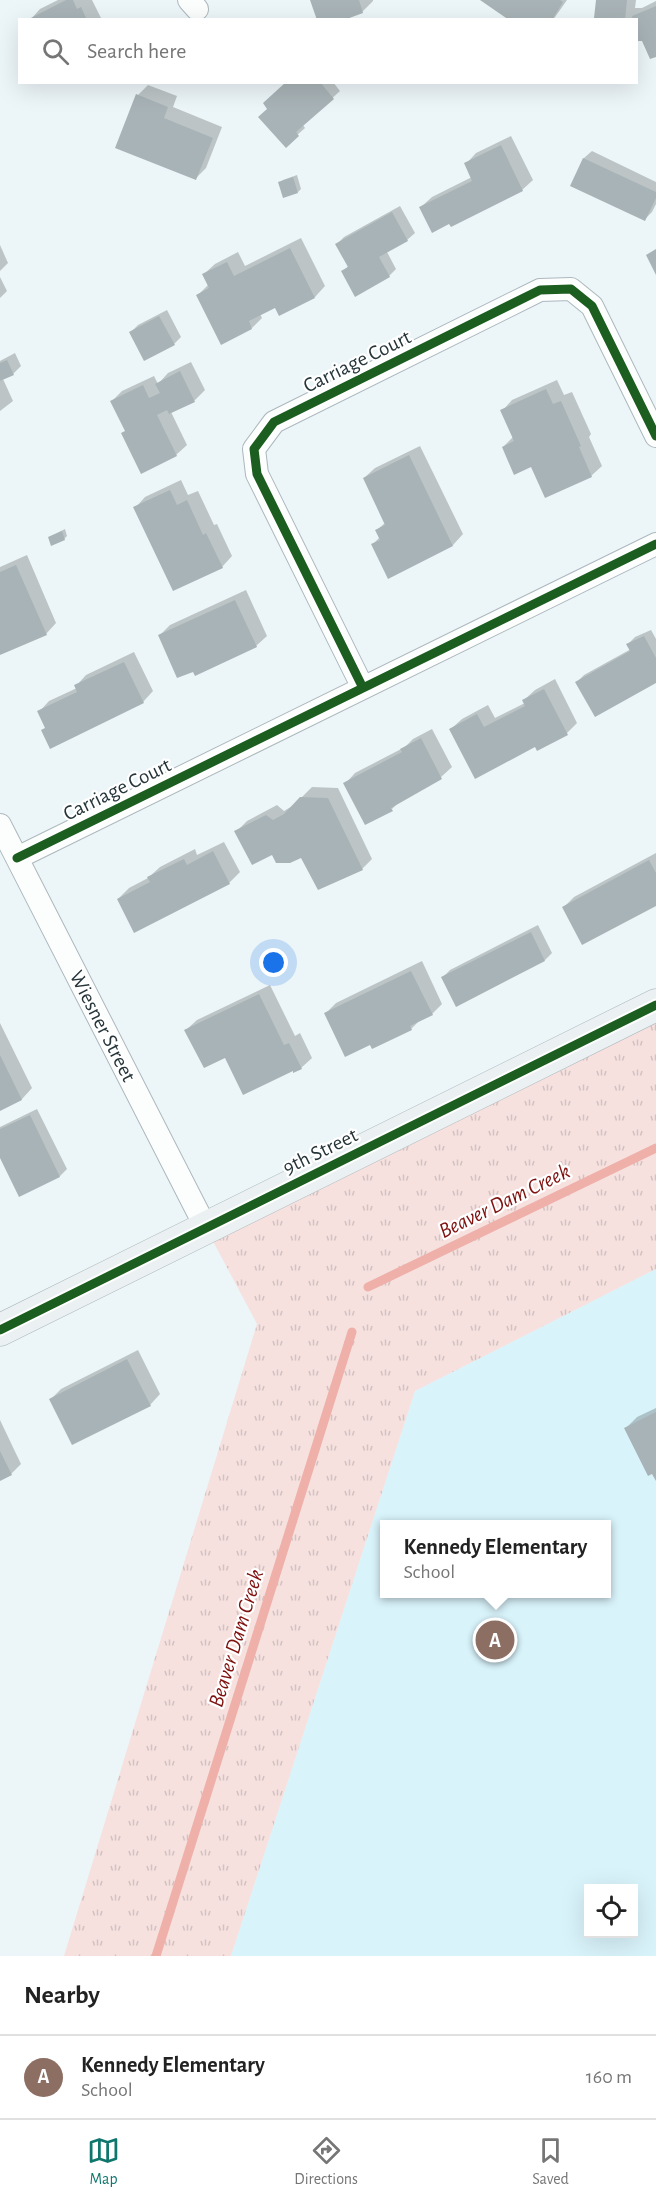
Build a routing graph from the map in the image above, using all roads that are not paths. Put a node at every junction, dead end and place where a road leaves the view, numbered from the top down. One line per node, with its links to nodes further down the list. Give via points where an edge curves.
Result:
1 (656, 436): 3 (street, Carriage Court, via 592,306 571,289 540,290 274,422 254,449 257,474)
2 (656, 544): 3 (street, Carriage Court)
3 (363, 688): 5 (street, Carriage Court)
4 (0, 825): 5 (street, Wiesner Street)
5 (17, 858): 7 (street, Wiesner Street)
6 (656, 1005): 7 (street, 9th Street)
7 (206, 1228): 8 (street, 9th Street)
8 (0, 1330)

